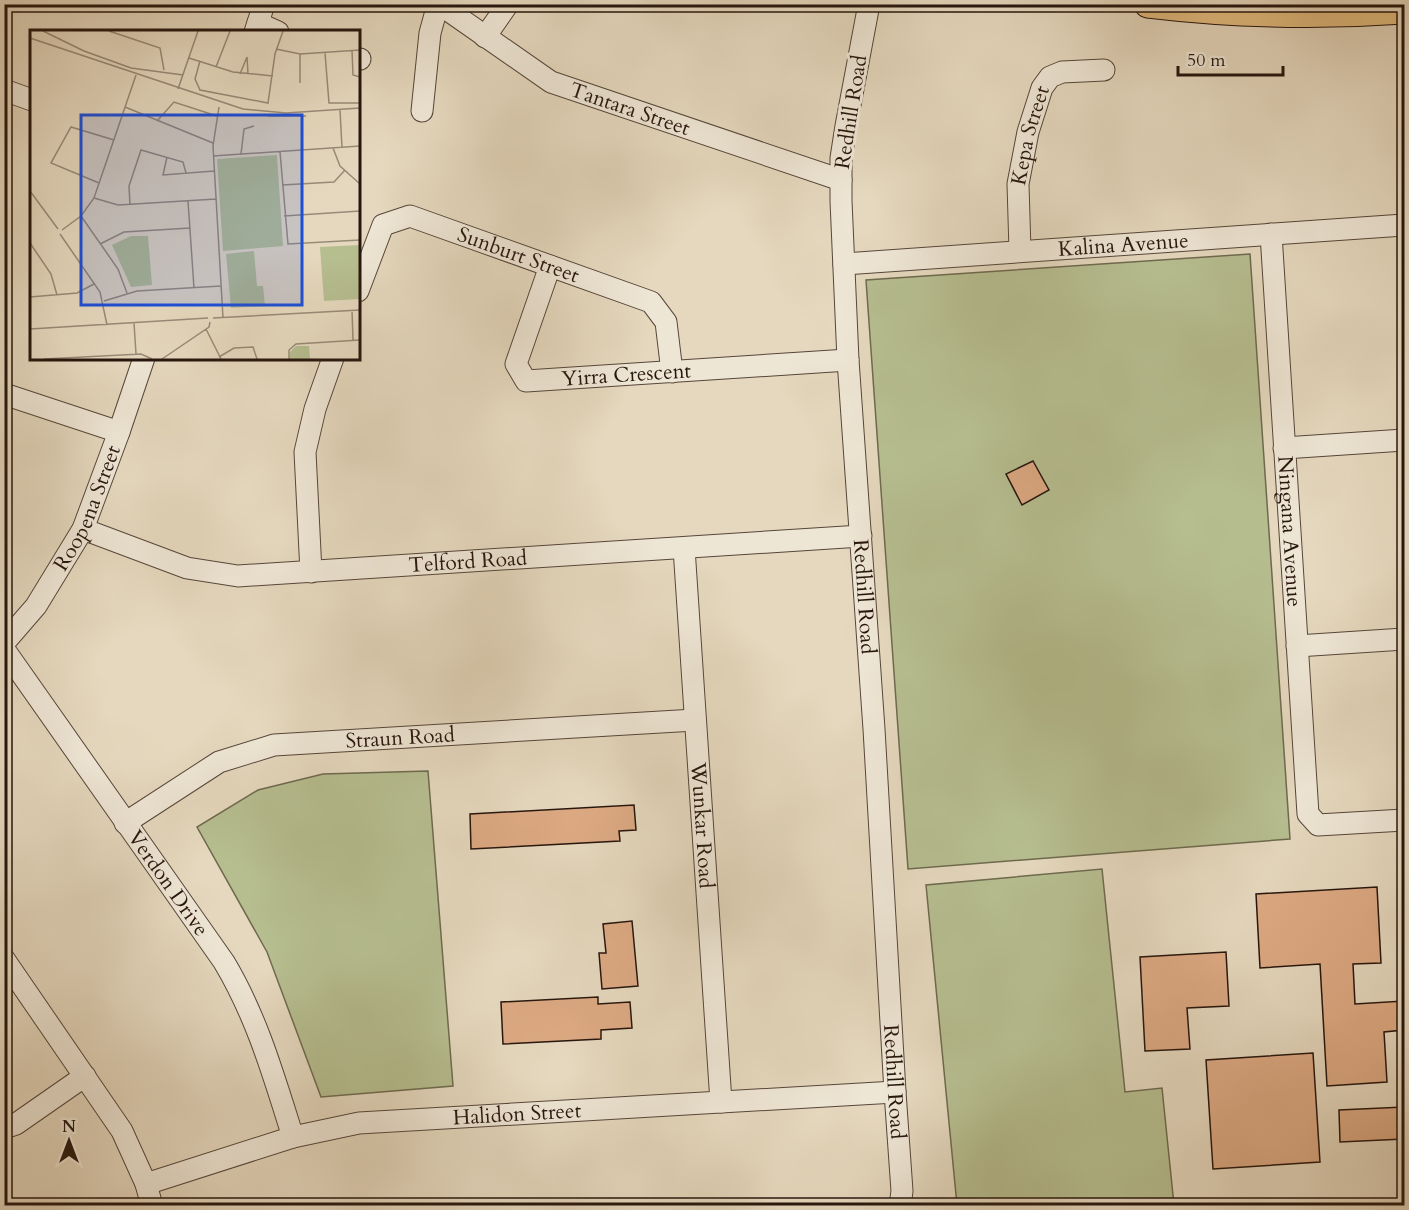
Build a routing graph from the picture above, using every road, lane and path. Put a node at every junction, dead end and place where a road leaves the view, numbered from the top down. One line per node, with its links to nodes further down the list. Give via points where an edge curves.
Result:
1 (438, 4): 8 (street, Tantara Street); 12 (street, via 430,33)
2 (508, 4): 8 (street)
3 (1148, 4): 5 (main road, via 1255,12)
4 (864, 6): 13 (street, Redhill Road)
5 (1404, 10)
6 (259, 20): 7 (street)
7 (275, 30)
8 (485, 37): 13 (street, Tantara Street, via 551,82)
9 (1104, 70): 16 (street, Kepa Street, via 1062,72 1050,77 1042,88 1018,184)
10 (4, 90): 11 (street)
11 (30, 99)
12 (422, 111)
13 (841, 180): 17 (street, Redhill Road)
14 (1404, 225): 15 (street, Kalina Avenue)
15 (1271, 234): 16 (street, Kalina Avenue); 27 (street, Ningana Avenue)
16 (1020, 251): 17 (street, Kalina Avenue)
17 (844, 264): 22 (street, Redhill Road)
18 (550, 266): 19 (street, Sunburt Street, via 410,216 383,225); 23 (street, Sunburt Street, via 651,302 666,322); 23 (street, Yirra Crescent, via 516,364 526,381)
19 (360, 286)
20 (143, 360): 25 (street, Roopena Street)
21 (332, 360): 31 (street, via 305,452)
22 (848, 360): 23 (street, Yirra Crescent); 29 (street, Redhill Road)
23 (672, 372)
24 (4, 394): 25 (street)
25 (119, 432): 28 (street, Roopena Street)
26 (1404, 440): 27 (street)
27 (1284, 448): 34 (street, Ningana Avenue)
28 (83, 529): 31 (street, Telford Road, via 187,568 238,576); 33 (street, Roopena Street, via 36,606)
29 (861, 536): 30 (street, Telford Road); 41 (street, Redhill Road)
30 (684, 548): 31 (street, Telford Road); 36 (street, Wunkar Road)
31 (311, 572)
32 (1404, 639): 34 (street)
33 (4, 643)
34 (1297, 646): 37 (street, Ningana Avenue, via 1308,814 1318,825)
35 (4, 649): 38 (street, Verdon Drive)
36 (695, 720): 38 (street, Straun Road, via 274,745 219,762); 42 (street, Wunkar Road)
37 (1404, 820)
38 (125, 823): 44 (street, Verdon Drive, via 235,981 262,1039)
39 (4, 959): 40 (street)
40 (85, 1076): 43 (street, via 16,1124); 45 (street, via 122,1131)
41 (895, 1092): 42 (street, Halidon Street); 46 (street, Redhill Road)
42 (721, 1102): 44 (street, Halidon Street, via 359,1123)
43 (4, 1128)
44 (294, 1137): 45 (street, Halidon Street)
45 (147, 1184): 47 (street)
46 (903, 1201)
47 (152, 1206)

